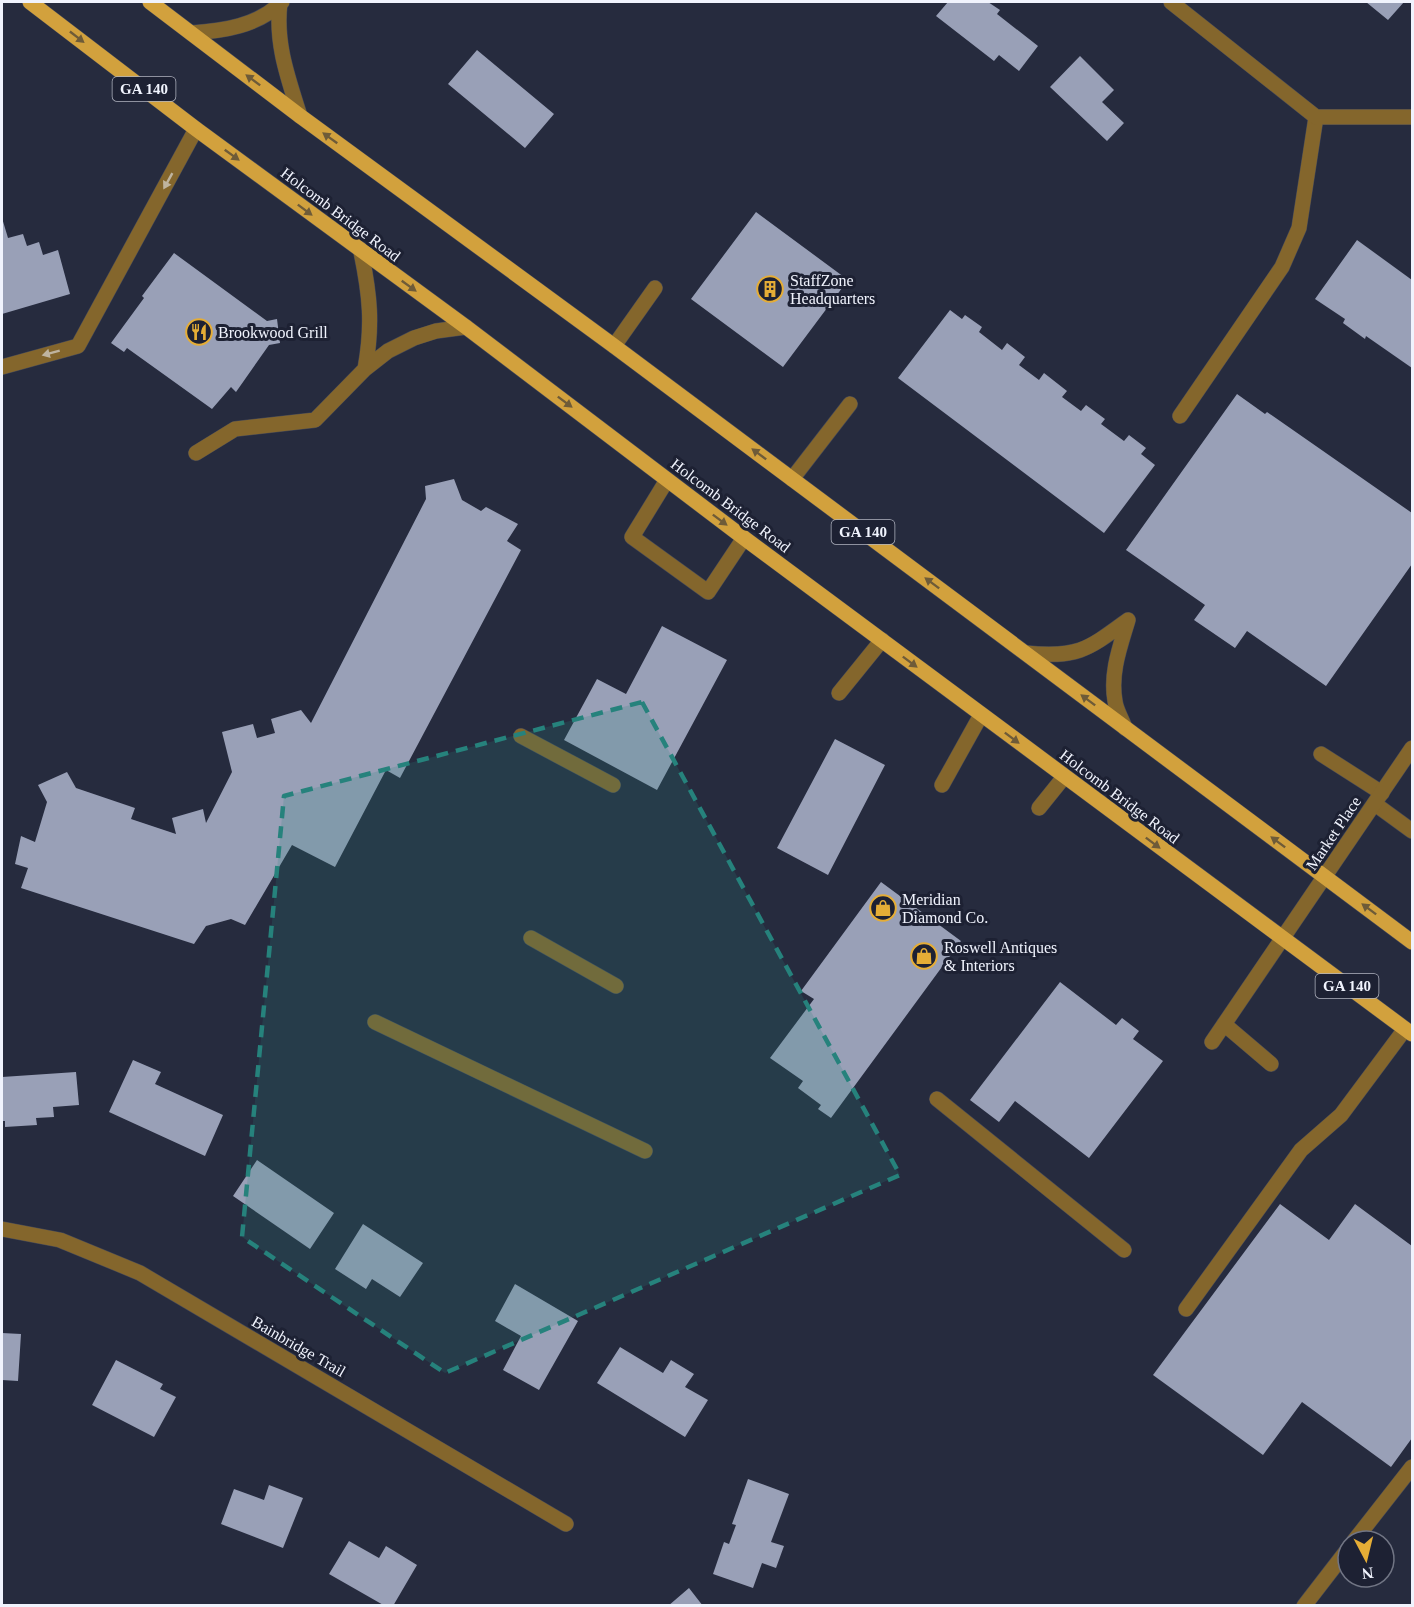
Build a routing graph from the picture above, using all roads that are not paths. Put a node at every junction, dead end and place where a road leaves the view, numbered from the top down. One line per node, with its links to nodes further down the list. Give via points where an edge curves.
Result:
1 (30, 2): 9 (main road, Holcomb Bridge Road / GA 140, one-way to 9)
2 (150, 2): 5 (main road, GA 140)
3 (281, 2): 5 (street, via 267,14 235,27); 6 (street, via 279,43)
4 (1171, 2): 7 (street)
5 (190, 33): 6 (main road, GA 140, one-way to 5)
6 (300, 116): 13 (main road, GA 140, one-way to 6)
7 (1316, 117): 8 (street); 17 (street, via 1299,228 1282,267)
8 (1413, 117)
9 (196, 129): 10 (main road, Holcomb Bridge Road / GA 140, one-way to 10); 14 (street, one-way to 14, via 78,346)
10 (361, 252): 12 (main road, Holcomb Bridge Road / GA 140, one-way to 12); 15 (street, via 370,292 370,342)
11 (655, 288): 13 (street)
12 (466, 327): 15 (street, via 414,338); 20 (main road, Holcomb Bridge Road / GA 140, one-way to 20)
13 (614, 346): 19 (main road, GA 140, one-way to 13)
14 (2, 367)
15 (365, 369): 18 (street, via 315,420 235,429)
16 (850, 404): 19 (street)
17 (1180, 416)
18 (196, 453)
19 (792, 479): 23 (main road, GA 140, one-way to 19)
20 (667, 480): 21 (main road, Holcomb Bridge Road / GA 140, one-way to 21); 21 (street, via 632,537 708,592)
21 (744, 538): 22 (main road, Holcomb Bridge Road / GA 140)
22 (882, 640): 24 (street); 25 (main road, Holcomb Bridge Road / GA 140, one-way to 25)
23 (1026, 653): 26 (main road, GA 140, one-way to 23); 26 (street, via 1071,654 1128,621 1114,681 1115,703)
24 (839, 693)
25 (981, 715): 30 (main road, Holcomb Bridge Road / GA 140, one-way to 30); 32 (street)
26 (1125, 728): 36 (main road, GA 140, one-way to 26)
27 (521, 736): 31 (street)
28 (1413, 748): 33 (street, Market Place)
29 (1321, 754): 33 (street)
30 (1064, 777): 34 (street); 38 (main road, Holcomb Bridge Road / GA 140, one-way to 38)
31 (613, 785)
32 (942, 785)
33 (1378, 798): 35 (street); 36 (street, Market Place)
34 (1039, 808)
35 (1413, 831)
36 (1325, 876): 38 (street, Market Place); 39 (main road, GA 140, one-way to 36)
37 (531, 938): 40 (street)
38 (1282, 939): 42 (street, Market Place); 43 (main road, Holcomb Bridge Road / GA 140)
39 (1413, 942)
40 (616, 986)
41 (375, 1022): 47 (street)
42 (1224, 1024): 44 (street, Market Place); 45 (street)
43 (1409, 1031): 50 (street, via 1341,1115 1301,1150)
44 (1212, 1042)
45 (1271, 1064)
46 (937, 1099): 49 (street)
47 (645, 1151)
48 (2, 1229): 52 (street, Bainbridge Trail, via 60,1240 140,1273)
49 (1125, 1250)
50 (1186, 1309)
51 (1413, 1467): 53 (street)
52 (566, 1524)
53 (1364, 1529)
54 (1336, 1564): 55 (street)
55 (1304, 1605)

